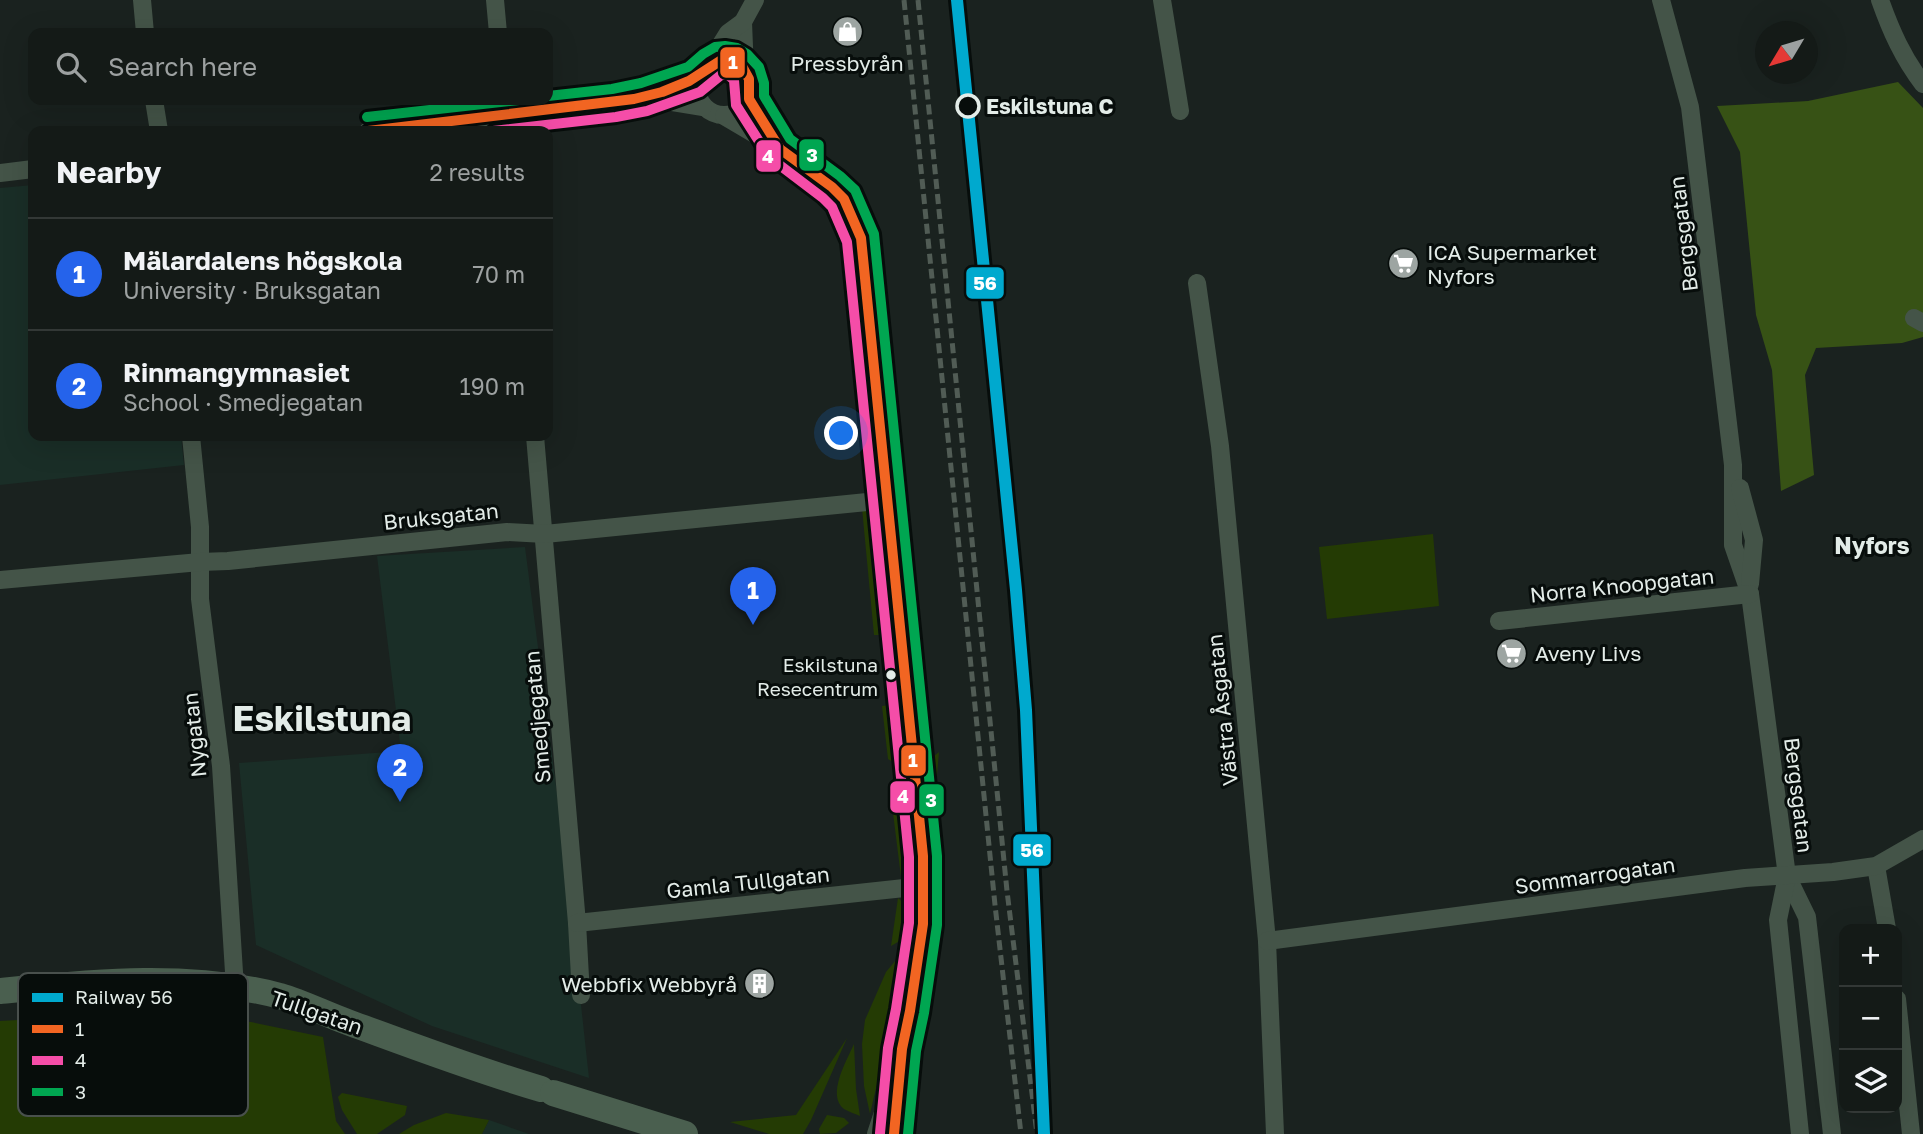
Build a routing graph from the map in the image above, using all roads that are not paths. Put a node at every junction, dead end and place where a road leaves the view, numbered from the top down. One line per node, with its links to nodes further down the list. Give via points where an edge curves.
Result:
1 (142, 0): 8 (street)
2 (495, 0): 9 (street)
3 (755, 0): 7 (street)
4 (1162, 0): 17 (street)
5 (1661, 0): 32 (street, Bergsgatan, via 1690,107 1734,465 1754,540)
6 (1880, 0): 12 (street, via 1892,34)
7 (743, 22): 10 (street); 11 (street, via 728,33)
8 (145, 28)
9 (498, 28)
10 (746, 71): 11 (street, via 726,60 715,61); 14 (street)
11 (702, 73): 13 (street); 16 (street, via 696,93)
12 (1922, 81)
13 (645, 97): 16 (street); 18 (street)
14 (749, 99): 19 (street, via 739,111); 22 (street)
15 (155, 105): 20 (street)
16 (703, 107): 19 (street)
17 (1180, 111)
18 (504, 116): 21 (street)
19 (724, 116): 22 (street)
20 (158, 126)
21 (413, 126)
22 (780, 149): 28 (street, via 844,199 861,238)
23 (28, 170): 24 (street)
24 (0, 173)
25 (1197, 283): 40 (street, Västra Åsgatan, via 1220,446)
26 (191, 441): 30 (street, Nygatan)
27 (536, 441): 29 (street, Smedjegatan)
28 (887, 500): 29 (street, Bruksgatan); 37 (street)
29 (545, 534): 30 (street, Bruksgatan, via 507,531); 38 (street, Smedjegatan)
30 (200, 562): 31 (street, Bruksgatan); 41 (street, Nygatan, via 200,599 221,766)
31 (0, 580)
32 (1750, 594): 33 (street, Norra Knoopgatan); 36 (street, Bergsgatan)
33 (1499, 621)
34 (1923, 839): 35 (street, Sommarrogatan)
35 (1876, 866): 36 (street, Sommarrogatan); 39 (street)
36 (1787, 876): 40 (street, Sommarrogatan); 52 (street, Bergsgatan, via 1778,920); 53 (street, Bergsgatan, via 1807,917)
37 (923, 886): 38 (street, Gamla Tullgatan); 47 (street, via 923,925)
38 (577, 923): 45 (street, Smedjegatan)
39 (1886, 924)
40 (1267, 941): 51 (street, Västra Åsgatan)
41 (234, 973)
42 (18, 990): 44 (street, Tullgatan)
43 (248, 991): 48 (street, Tullgatan, via 281,997 486,1073)
44 (0, 992)
45 (581, 995)
46 (1902, 1047): 54 (street)
47 (902, 1049): 49 (street); 50 (street)
48 (685, 1134)
49 (876, 1134)
50 (894, 1134)
51 (1275, 1134)
52 (1800, 1134)
53 (1832, 1134)
54 (1911, 1134)

